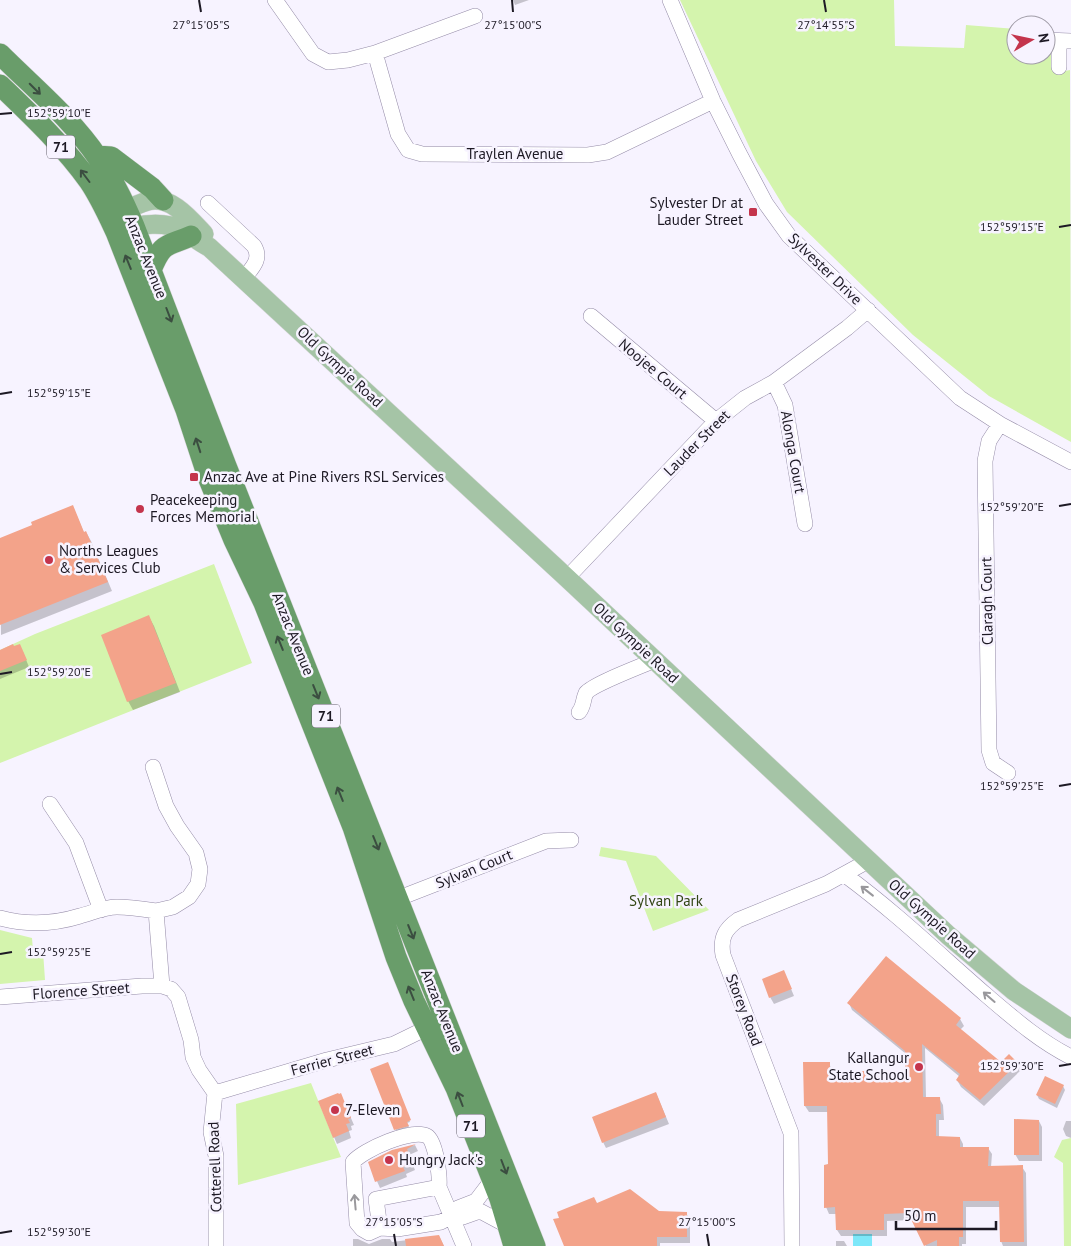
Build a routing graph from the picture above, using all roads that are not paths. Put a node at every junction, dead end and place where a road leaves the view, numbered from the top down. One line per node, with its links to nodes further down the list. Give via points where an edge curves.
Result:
1 (275, 0): 5 (street, via 313,54 328,62)
2 (670, 0): 9 (street, Sylvester Drive)
3 (474, 16): 5 (street)
4 (1059, 41): 7 (street)
5 (375, 53): 9 (street, Traylen Avenue, via 398,134 408,150 422,154 607,152)
6 (0, 54): 10 (highway, Anzac Avenue / 71, one-way to 10, via 78,132)
7 (1059, 67)
8 (0, 85): 13 (highway, Anzac Avenue / 71, one-way to 8, via 48,133)
9 (713, 101): 17 (street, Sylvester Drive, via 766,204 789,236)
10 (97, 156): 11 (highway, via 111,157); 13 (highway, Anzac Avenue / 71, via 121,195)
11 (163, 200): 13 (main road, via 146,201); 14 (main road, Old Gympie Road, via 204,234)
12 (208, 203): 16 (street, via 257,251 256,263)
13 (122, 221): 14 (main road, Old Gympie Road, via 171,226 182,229); 15 (highway, Anzac Avenue / 71); 24 (highway, Anzac Avenue / 71, one-way to 13, via 208,477)
14 (200, 242): 15 (highway, via 164,247 158,252); 16 (main road, Old Gympie Road)
15 (151, 270): 24 (highway, Anzac Avenue / 71, one-way to 24)
16 (244, 278): 25 (main road, Old Gympie Road)
17 (868, 310): 19 (street, Lauder Street); 21 (street, Sylvester Drive, via 960,398)
18 (591, 316): 20 (street, Noojee Court)
19 (774, 382): 20 (street, Lauder Street, via 745,398); 23 (street, Alonga Court, via 785,405)
20 (716, 421): 25 (street, Lauder Street)
21 (1000, 424): 22 (street, Sylvester Drive); 29 (street, Claragh Court, via 989,441 985,461 989,740 993,763)
22 (1071, 462)
23 (805, 524)
24 (244, 536): 34 (highway, Anzac Avenue / 71)
25 (567, 578): 26 (main road, Old Gympie Road)
26 (655, 660): 27 (street, via 595,686 586,694); 32 (main road, Old Gympie Road)
27 (579, 712)
28 (153, 768): 36 (street, via 166,806 196,853 200,869 198,884 189,897 173,907)
29 (1008, 773)
30 (50, 804): 35 (street, via 76,843)
31 (571, 840): 34 (street, Sylvan Court, via 546,841)
32 (868, 861): 33 (street, Storey Road); 40 (main road, Old Gympie Road, via 949,936)
33 (845, 875): 41 (street, one-way to 33); 54 (street, Storey Road, via 738,920 723,934 721,945 791,1133)
34 (388, 902): 42 (highway, Anzac Avenue / 71)
35 (101, 910): 36 (street, via 117,907); 37 (street, via 42,923 20,923)
36 (156, 911): 38 (street)
37 (0, 918)
38 (162, 986): 39 (street, Florence Street); 45 (street, via 171,989 178,997 193,1057)
39 (0, 997)
40 (1030, 1002): 41 (street); 43 (main road, Old Gympie Road)
41 (1017, 1020): 44 (street)
42 (437, 1023): 45 (street, Ferrier Street, via 394,1044); 46 (highway, Anzac Avenue / 71, one-way to 42, via 456,1088); 53 (highway, Anzac Avenue / 71, one-way to 53)
43 (1071, 1028)
44 (1071, 1057)
45 (215, 1093): 51 (street, Cotterell Road, via 211,1132 216,1156)
46 (492, 1180): 48 (street, via 476,1200 458,1208); 50 (highway, Anzac Avenue / 71)
47 (439, 1187): 48 (street); 49 (street, via 376,1199); 49 (street, one-way to 47, via 369,1233 357,1223 352,1162 358,1155 410,1135 427,1136 436,1156)
48 (452, 1216): 49 (street, via 441,1222 397,1229); 50 (street, via 463,1217 480,1211); 52 (street)
49 (380, 1228)
50 (511, 1236)
51 (216, 1246)
52 (464, 1246)
53 (535, 1246)
54 (792, 1246)

